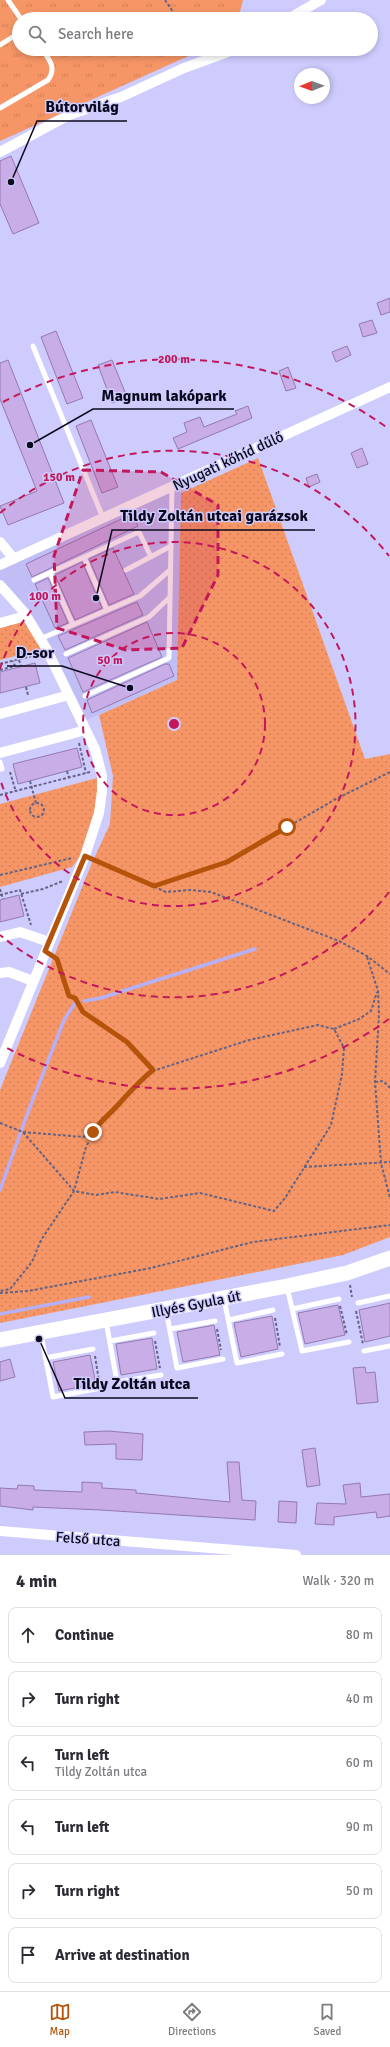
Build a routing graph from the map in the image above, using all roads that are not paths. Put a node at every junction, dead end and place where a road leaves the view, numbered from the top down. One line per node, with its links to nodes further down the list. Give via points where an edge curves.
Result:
1 (8, 0): 3 (lane)
2 (321, 0): 4 (street)
3 (16, 12)
4 (300, 12)
5 (12, 37): 6 (lane)
6 (0, 45)
7 (47, 56): 9 (lane, via 51,62 52,72 48,80)
8 (217, 56): 10 (street, via 120,97 69,115)
9 (0, 108)
10 (0, 152)
11 (34, 346): 14 (lane)
12 (390, 387): 13 (street, Nyugati kőhíd dűlő)
13 (172, 487): 14 (street, Nyugati kőhíd dűlő); 16 (lane)
14 (103, 518): 19 (street, Nyugati kőhíd dűlő)
15 (0, 542): 19 (street)
16 (170, 546): 17 (lane); 22 (lane)
17 (151, 557): 18 (lane, via 140,532); 21 (lane)
18 (84, 558): 23 (lane); 27 (lane)
19 (14, 559): 20 (street, Nyugati kőhíd dűlő)
20 (0, 565)
21 (126, 570)
22 (170, 570): 26 (lane); 27 (lane, via 140,596)
23 (50, 573): 24 (lane); 30 (lane)
24 (34, 580)
25 (0, 585): 28 (street)
26 (170, 597): 32 (lane, via 150,617); 34 (lane, via 169,658)
27 (107, 610): 30 (lane)
28 (26, 616): 29 (street); 31 (street)
29 (0, 623)
30 (73, 625): 31 (lane)
31 (40, 639): 33 (street)
32 (66, 654)
33 (69, 695): 35 (street); 36 (street)
34 (85, 696)
35 (0, 714)
36 (86, 730): 37 (street); 41 (street, via 95,749 102,776 99,813 85,856)
37 (0, 753)
38 (0, 762): 39 (lane)
39 (0, 769)
40 (0, 937): 41 (street, via 20,932)
41 (47, 946): 43 (street)
42 (0, 973): 43 (street, via 9,972)
43 (33, 981): 44 (street)
44 (0, 1063)
45 (390, 1258): 46 (street, Illyés Gyula út, via 347,1273)
46 (287, 1286): 48 (street, Illyés Gyula út); 52 (lane)
47 (390, 1296): 50 (lane)
48 (224, 1298): 51 (street, Illyés Gyula út); 55 (lane)
49 (339, 1299): 52 (lane)
50 (358, 1303)
51 (166, 1309): 54 (street, Illyés Gyula út); 57 (lane)
52 (292, 1309): 62 (lane, via 302,1351)
53 (273, 1310): 55 (lane)
54 (106, 1320): 58 (street, Illyés Gyula út); 61 (lane)
55 (229, 1320): 66 (lane, via 238,1363)
56 (216, 1321): 57 (lane)
57 (170, 1329): 68 (lane, via 177,1368)
58 (40, 1333): 60 (street, Illyés Gyula út); 67 (lane)
59 (154, 1333): 61 (lane)
60 (0, 1340)
61 (110, 1341): 69 (lane, via 117,1382)
62 (349, 1342)
63 (390, 1346): 65 (lane)
64 (93, 1349): 67 (lane)
65 (364, 1350)
66 (282, 1354)
67 (45, 1358): 70 (lane, via 53,1398)
68 (223, 1360)
69 (161, 1375)
70 (100, 1388)
71 (0, 1531): 72 (street, Felső utca)
72 (296, 1555)

